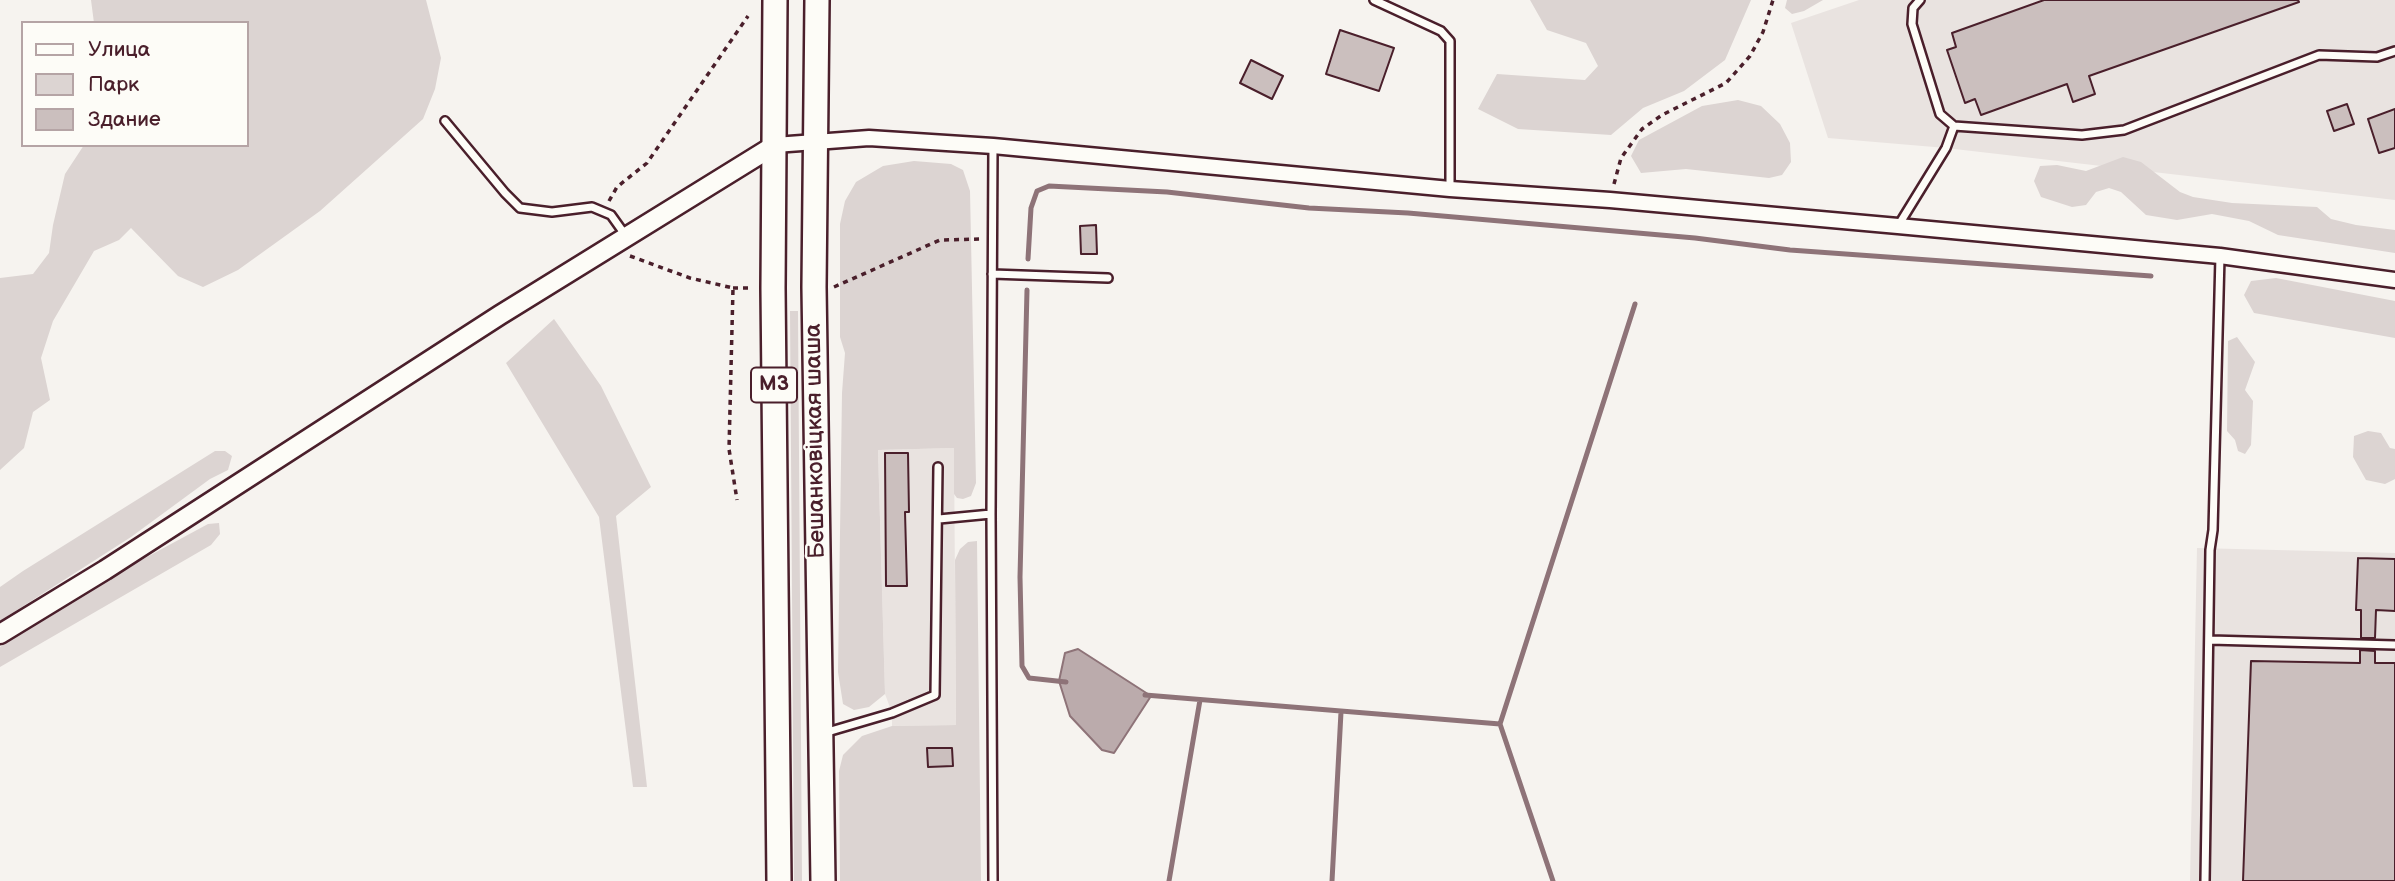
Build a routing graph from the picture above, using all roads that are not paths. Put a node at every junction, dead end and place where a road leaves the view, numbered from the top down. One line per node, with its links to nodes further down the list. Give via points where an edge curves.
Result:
1 (775, 0): 9 (main road, Бешанковіцкая шаша / М3)
2 (817, 0): 8 (main road, Бешанковіцкая шаша / М3)
3 (1374, 0): 11 (lane, via 1441,31 1450,41)
4 (1920, 0): 7 (lane, via 1913,8 1912,24 1940,114)
5 (2395, 51): 7 (lane, via 2377,57 2319,55 2124,130 2082,135)
6 (445, 121): 13 (lane, via 520,208 552,212 592,208 611,215)
7 (1954, 126): 12 (lane, via 1946,148)
8 (816, 142): 9 (street); 10 (street, via 869,138); 24 (main road, Бешанковіцкая шаша / М3, via 815,441)
9 (775, 145): 13 (street); 25 (main road, Бешанковіцкая шаша / М3)
10 (993, 146): 11 (street); 15 (lane)
11 (1450, 189): 12 (street)
12 (1898, 226): 14 (street)
13 (627, 237): 21 (street)
14 (2220, 257): 17 (street); 22 (lane)
15 (992, 274): 16 (lane); 19 (lane)
16 (1108, 278)
17 (2395, 280)
18 (938, 467): 20 (lane)
19 (991, 514): 20 (lane); 27 (lane)
20 (939, 519): 24 (lane, via 935,695)
21 (0, 634)
22 (2210, 640): 23 (lane); 28 (lane)
23 (2395, 645)
24 (821, 733): 26 (main road, Бешанковіцкая шаша / М3)
25 (779, 881)
26 (823, 881)
27 (993, 881)
28 (2205, 881)

